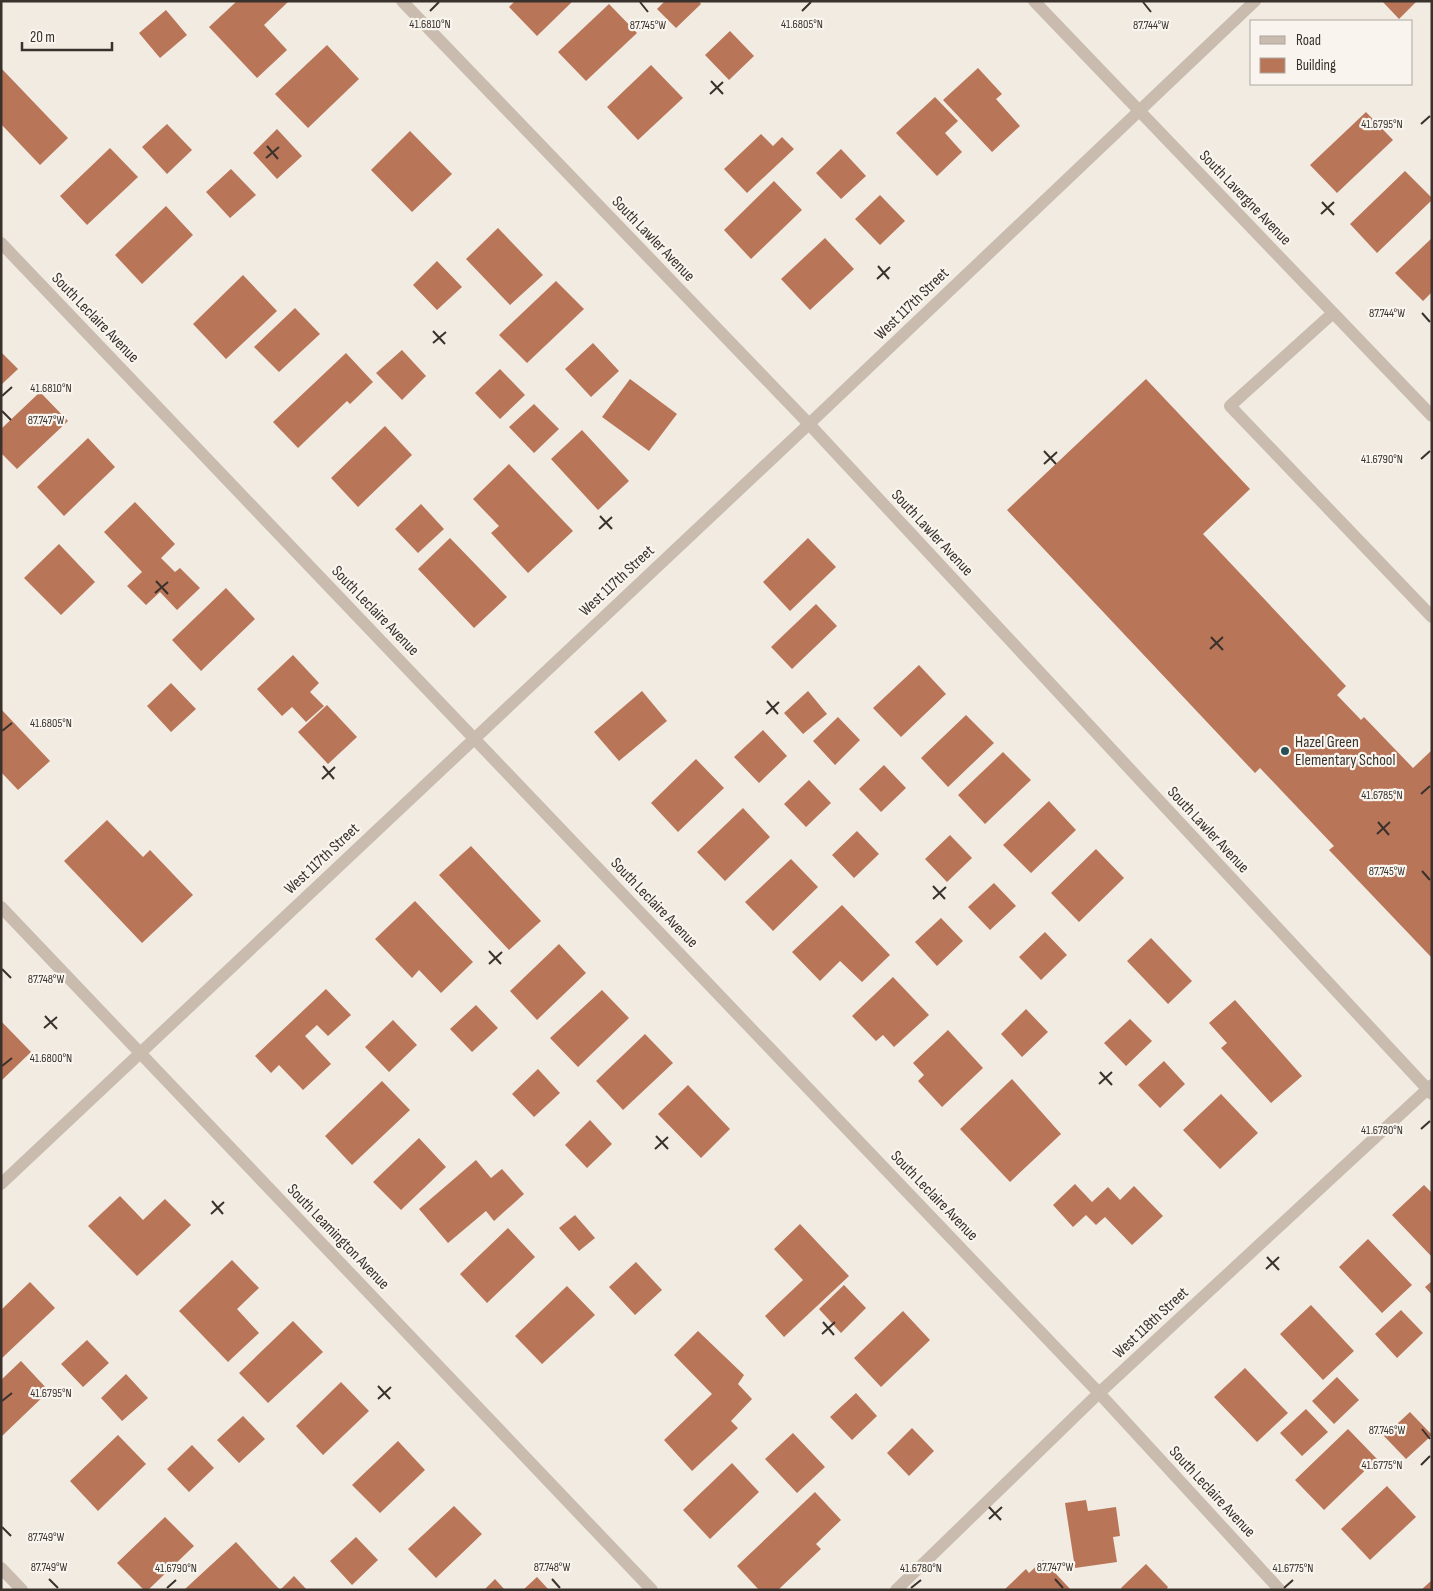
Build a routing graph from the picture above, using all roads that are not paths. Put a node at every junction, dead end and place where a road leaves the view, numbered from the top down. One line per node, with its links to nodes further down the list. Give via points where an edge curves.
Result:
1 (402, 1): 8 (street, South Lawler Avenue)
2 (1034, 1): 4 (street, South Lavergne Avenue)
3 (1255, 1): 4 (street, West 117th Street)
4 (1138, 110): 6 (street, South Lavergne Avenue); 8 (street, West 117th Street)
5 (1, 243): 10 (street, South Leclaire Avenue)
6 (1333, 313): 7 (street, South Lavergne Avenue); 9 (street, via 1230,406)
7 (1432, 416)
8 (809, 424): 10 (street, West 117th Street); 13 (street, South Lawler Avenue)
9 (1432, 616)
10 (474, 738): 12 (street, West 117th Street); 15 (street, South Leclaire Avenue)
11 (1, 907): 12 (street, South Leamington Avenue)
12 (139, 1053): 14 (street, West 117th Street); 18 (street, South Leamington Avenue)
13 (1430, 1089): 15 (street, West 118th Street)
14 (1, 1184)
15 (1099, 1394): 19 (street, West 118th Street); 20 (street, South Leclaire Avenue)
16 (1, 1568): 17 (street)
17 (22, 1590)
18 (652, 1590)
19 (896, 1590)
20 (1280, 1590)

